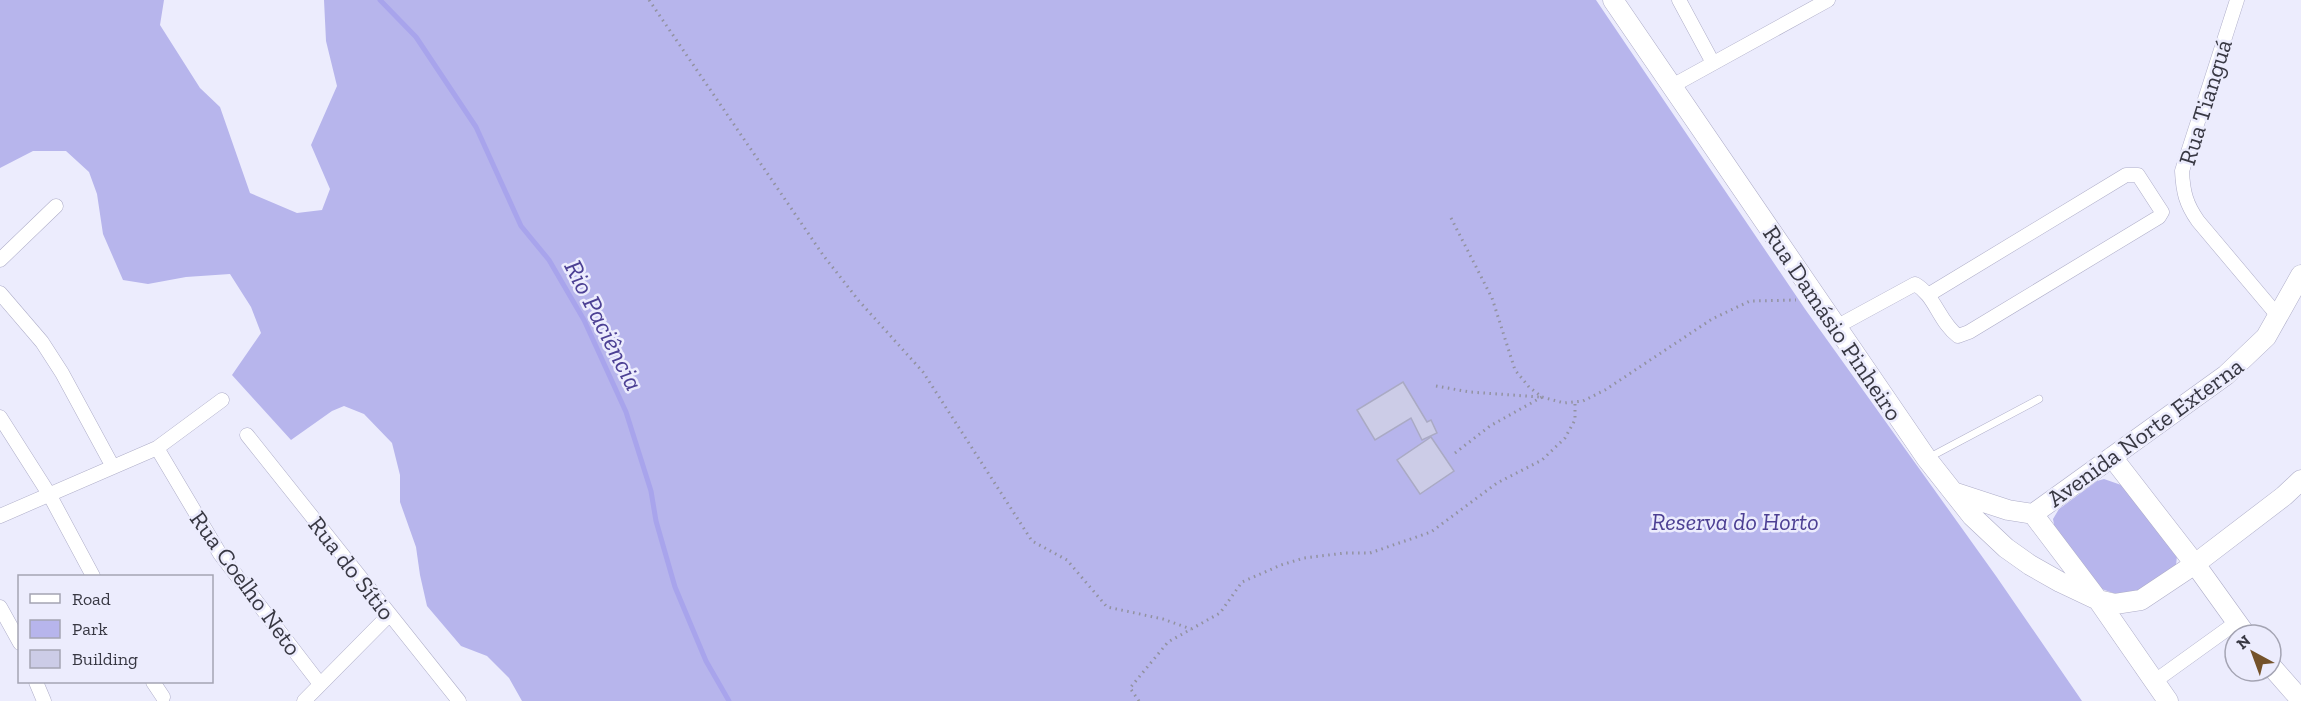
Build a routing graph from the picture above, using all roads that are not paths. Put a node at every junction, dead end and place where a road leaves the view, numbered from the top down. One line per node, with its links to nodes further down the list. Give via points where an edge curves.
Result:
1 (1614, 0): 6 (street, Rua Damásio Pinheiro)
2 (1679, 0): 5 (street)
3 (1828, 0): 5 (street)
4 (2236, 0): 12 (street, Rua Tianguá, via 2182,171 2183,191 2192,213)
5 (1713, 63): 6 (street)
6 (1672, 86): 13 (street, Rua Damásio Pinheiro)
7 (56, 206): 8 (street)
8 (0, 260)
9 (2301, 275): 12 (street, Avenida Norte Externa)
10 (0, 293): 21 (street, via 42,342)
11 (1928, 295): 11 (street, via 1949,329 1958,336 2160,217 2162,212 2138,175 2126,175); 13 (street, via 1924,288 1909,286)
12 (2278, 316): 19 (street, Avenida Norte Externa, via 2266,337 2226,375)
13 (1836, 327): 20 (street, Rua Damásio Pinheiro)
14 (2039, 399): 20 (lane)
15 (222, 400): 18 (street)
16 (0, 417): 24 (street)
17 (247, 435): 31 (street, Rua do Sítio)
18 (157, 448): 21 (street); 39 (street, Rua Coelho Neto, via 220,554)
19 (2112, 457): 25 (street, Avenida Norte Externa); 27 (street)
20 (1927, 459): 23 (street, Rua Damásio Pinheiro)
21 (113, 467): 24 (street)
22 (2301, 480): 27 (street)
23 (1951, 490): 25 (street, Avenida Norte Externa); 29 (street, Rua Damásio Pinheiro, via 2006,548)
24 (50, 494): 26 (street); 28 (street)
25 (2033, 514): 29 (street)
26 (0, 516)
27 (2195, 564): 29 (street, via 2134,602 2115,604); 32 (street)
28 (92, 575)
29 (2098, 600): 36 (street)
30 (0, 607): 33 (street)
31 (389, 615): 39 (street); 42 (street, Rua do Sítio)
32 (2238, 623)
33 (18, 636)
34 (2223, 640): 36 (street)
35 (2283, 677): 40 (street)
36 (2154, 681): 45 (street)
37 (37, 683): 43 (street)
38 (154, 683): 41 (street)
39 (320, 684): 44 (street)
40 (2298, 691)
41 (162, 697)
42 (456, 700)
43 (44, 701)
44 (304, 701)
45 (2168, 701)

